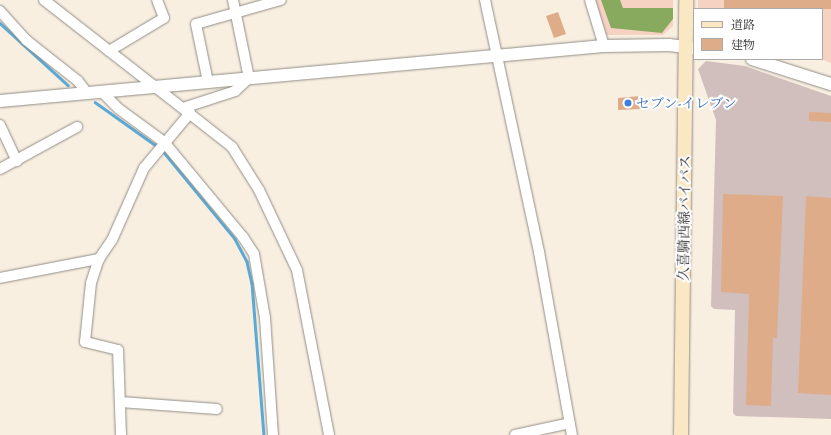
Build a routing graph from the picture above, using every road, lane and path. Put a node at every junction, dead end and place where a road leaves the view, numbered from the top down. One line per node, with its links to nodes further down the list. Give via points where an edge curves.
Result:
1 (44, 0): 12 (street)
2 (158, 0): 12 (street, via 164,18)
3 (233, 0): 9 (street)
4 (281, 0): 9 (street)
5 (485, 0): 13 (street)
6 (590, 0): 10 (street)
7 (686, 0): 11 (main road, 久喜騎西線バイパス)
8 (0, 11): 20 (street, via 26,40 78,81)
9 (236, 14): 15 (street); 16 (street, via 196,24)
10 (604, 46): 11 (street); 13 (street)
11 (690, 47): 38 (main road, 久喜騎西線バイパス)
12 (109, 51): 18 (street)
13 (498, 57): 15 (street); 32 (street, via 539,252)
14 (755, 60): 17 (street)
15 (249, 78): 16 (street); 22 (street, via 235,91)
16 (208, 82): 18 (street)
17 (831, 84)
18 (154, 87): 19 (street); 22 (street)
19 (101, 91): 20 (street); 25 (street, via 119,109)
20 (87, 93): 21 (street)
21 (0, 101)
22 (187, 110): 25 (street); 35 (street, via 232,147 259,190 297,270)
23 (0, 125): 26 (street)
24 (77, 127): 26 (street)
25 (164, 142): 28 (street, via 144,168 112,240); 34 (street, via 243,237 254,254 265,318)
26 (17, 161): 27 (street)
27 (0, 169)
28 (99, 260): 29 (street); 30 (street, via 91,283 86,342 118,350)
29 (0, 278)
30 (120, 402): 31 (street); 33 (street)
31 (217, 409)
32 (570, 424): 36 (street); 37 (street)
33 (120, 435)
34 (273, 435)
35 (329, 435)
36 (515, 435)
37 (572, 435)
38 (681, 435)

